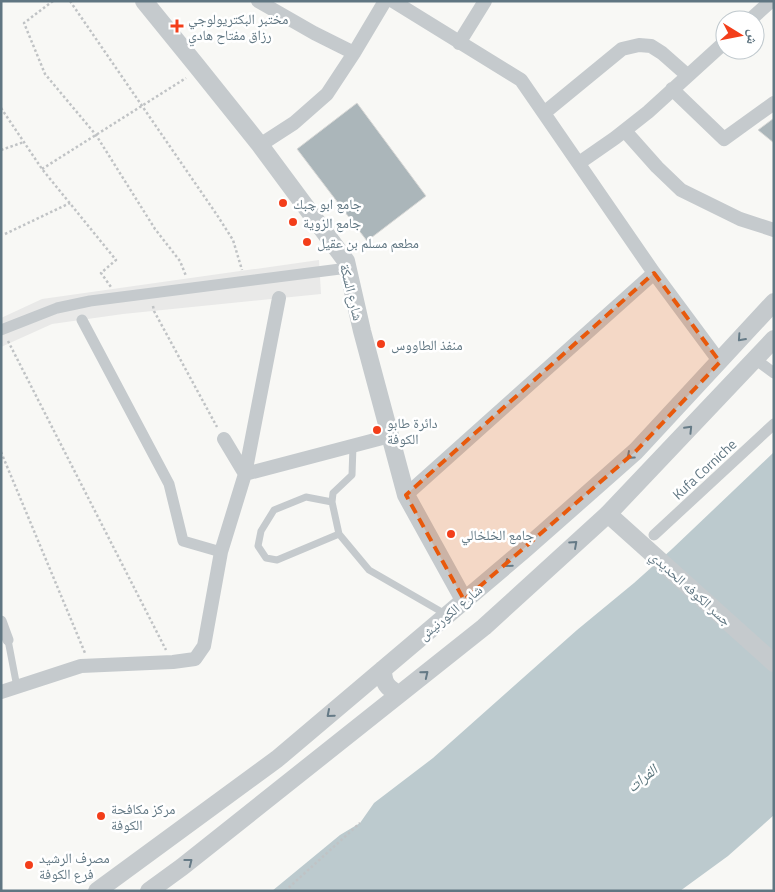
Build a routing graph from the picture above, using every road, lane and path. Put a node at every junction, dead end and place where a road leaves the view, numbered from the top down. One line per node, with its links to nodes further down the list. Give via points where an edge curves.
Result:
1 (53, 1): 21 (path, via 24,23 45,74)
2 (70, 1): 17 (path)
3 (144, 1): 13 (street, شارع السكة)
4 (258, 1): 12 (street)
5 (385, 1): 12 (street)
6 (393, 1): 10 (street)
7 (485, 1): 10 (street)
8 (771, 1): 9 (street)
9 (761, 10)
10 (460, 43): 19 (street, via 521,80)
11 (715, 51): 14 (street)
12 (354, 53): 23 (street, via 327,94)
13 (200, 70): 17 (path); 23 (street, شارع السكة)
14 (687, 76): 15 (street); 19 (street, via 651,46 622,49)
15 (672, 89): 16 (street, via 724,139); 20 (street)
16 (774, 103)
17 (142, 106): 21 (path); 32 (path, via 232,240)
18 (1, 108): 22 (path)
19 (544, 112): 25 (street)
20 (625, 131): 25 (street); 28 (street, via 681,190 740,219)
21 (96, 135): 26 (path); 33 (path, via 155,229 180,261)
22 (24, 142): 24 (path); 26 (path)
23 (260, 145): 30 (street, شارع السكة)
24 (1, 150)
25 (579, 163): 31 (street)
26 (42, 170): 27 (path)
27 (70, 202): 29 (path); 35 (path, via 116,260 101,273)
28 (774, 230)
29 (5, 234)
30 (348, 268): 32 (street); 45 (street, شارع السكة)
31 (654, 273): 42 (street); 50 (street)
32 (244, 281): 33 (street)
33 (192, 288): 34 (street)
34 (150, 293): 35 (street); 46 (path, via 154,311)
35 (118, 297): 39 (street, via 56,308)
36 (279, 298): 49 (street)
37 (774, 302): 42 (street, شارع الكورنيش, one-way to 42)
38 (82, 320): 55 (street, via 169,484 183,541)
39 (2, 330): 60 (path)
40 (774, 340): 41 (street)
41 (755, 359): 43 (street); 52 (street, one-way to 41)
42 (720, 362): 56 (street, شارع الكورنيش, one-way to 56, via 636,451)
43 (774, 374)
44 (774, 424): 54 (street, Kufa Corniche)
45 (390, 436): 47 (street); 50 (street, شارع السكة)
46 (224, 439): 49 (street)
47 (353, 446): 49 (street); 51 (lane, via 352,475 333,493)
48 (1, 452): 62 (path)
49 (245, 474): 55 (street)
50 (406, 495): 56 (street, شارع السكة)
51 (332, 502): 53 (lane); 53 (lane, via 306,497 274,510 261,531 258,546 266,558 277,560)
52 (608, 514): 54 (street, جسر الکوفه الحديدي); 67 (street, one-way to 52, via 484,627)
53 (339, 534): 57 (lane, via 369,570)
54 (652, 543): 61 (street, جسر الکوفه الحديدي)
55 (221, 552): 60 (street, via 204,646 195,659)
56 (464, 600): 57 (street, شارع الكورنيش)
57 (447, 615): 63 (street, شارع الكورنيش)
58 (1, 621): 59 (street)
59 (8, 640): 64 (lane)
60 (173, 662): 62 (street)
61 (774, 663)
62 (90, 666): 64 (street)
63 (383, 669): 66 (street, شارع الكورنيش); 67 (street, via 386,685)
64 (17, 687): 65 (street)
65 (1, 692)
66 (355, 692): 68 (street, via 370,701); 70 (street, شارع الكورنيش, one-way to 70, via 277,759)
67 (399, 694): 68 (street)
68 (374, 715): 71 (street, one-way to 68)
69 (360, 823): 72 (path)
70 (97, 891)
71 (149, 891)
72 (284, 891)

